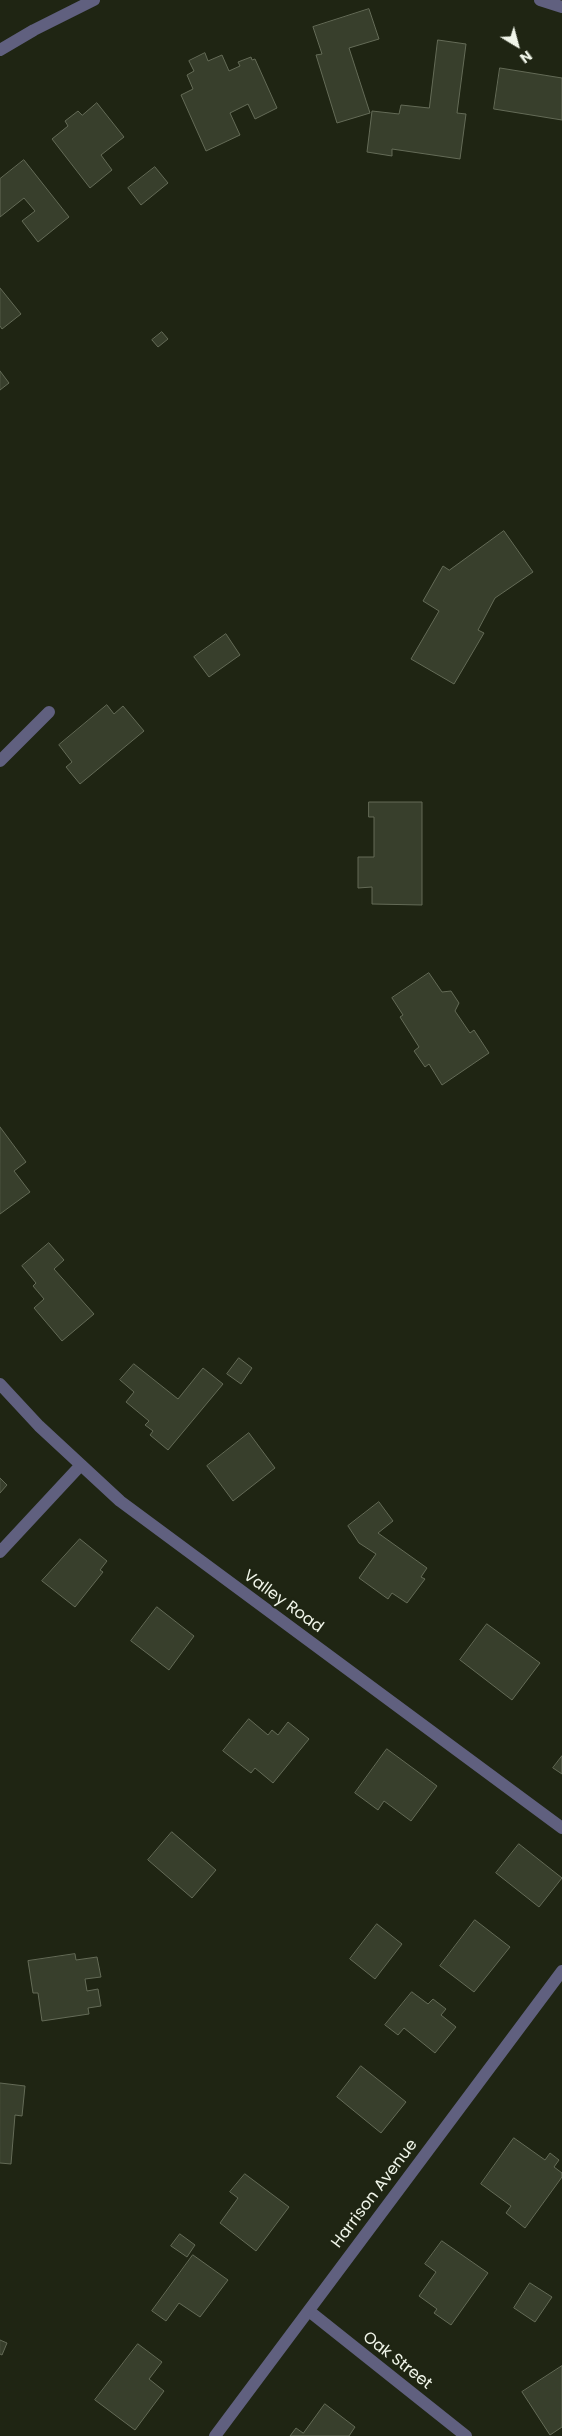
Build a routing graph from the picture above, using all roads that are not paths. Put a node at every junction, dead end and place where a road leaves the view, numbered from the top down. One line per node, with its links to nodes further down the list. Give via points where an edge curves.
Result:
1 (94, 0): 4 (street)
2 (540, 0): 3 (street)
3 (562, 7)
4 (0, 50)
5 (49, 712): 6 (street)
6 (0, 761)
7 (0, 1384): 8 (street, Valley Road)
8 (80, 1466): 9 (street); 10 (street, Valley Road, via 120,1501)
9 (0, 1552)
10 (562, 1828)
11 (562, 1971): 12 (street, Harrison Avenue)
12 (308, 2311): 13 (street, Harrison Avenue); 14 (street, Oak Street)
13 (215, 2436)
14 (466, 2436)

